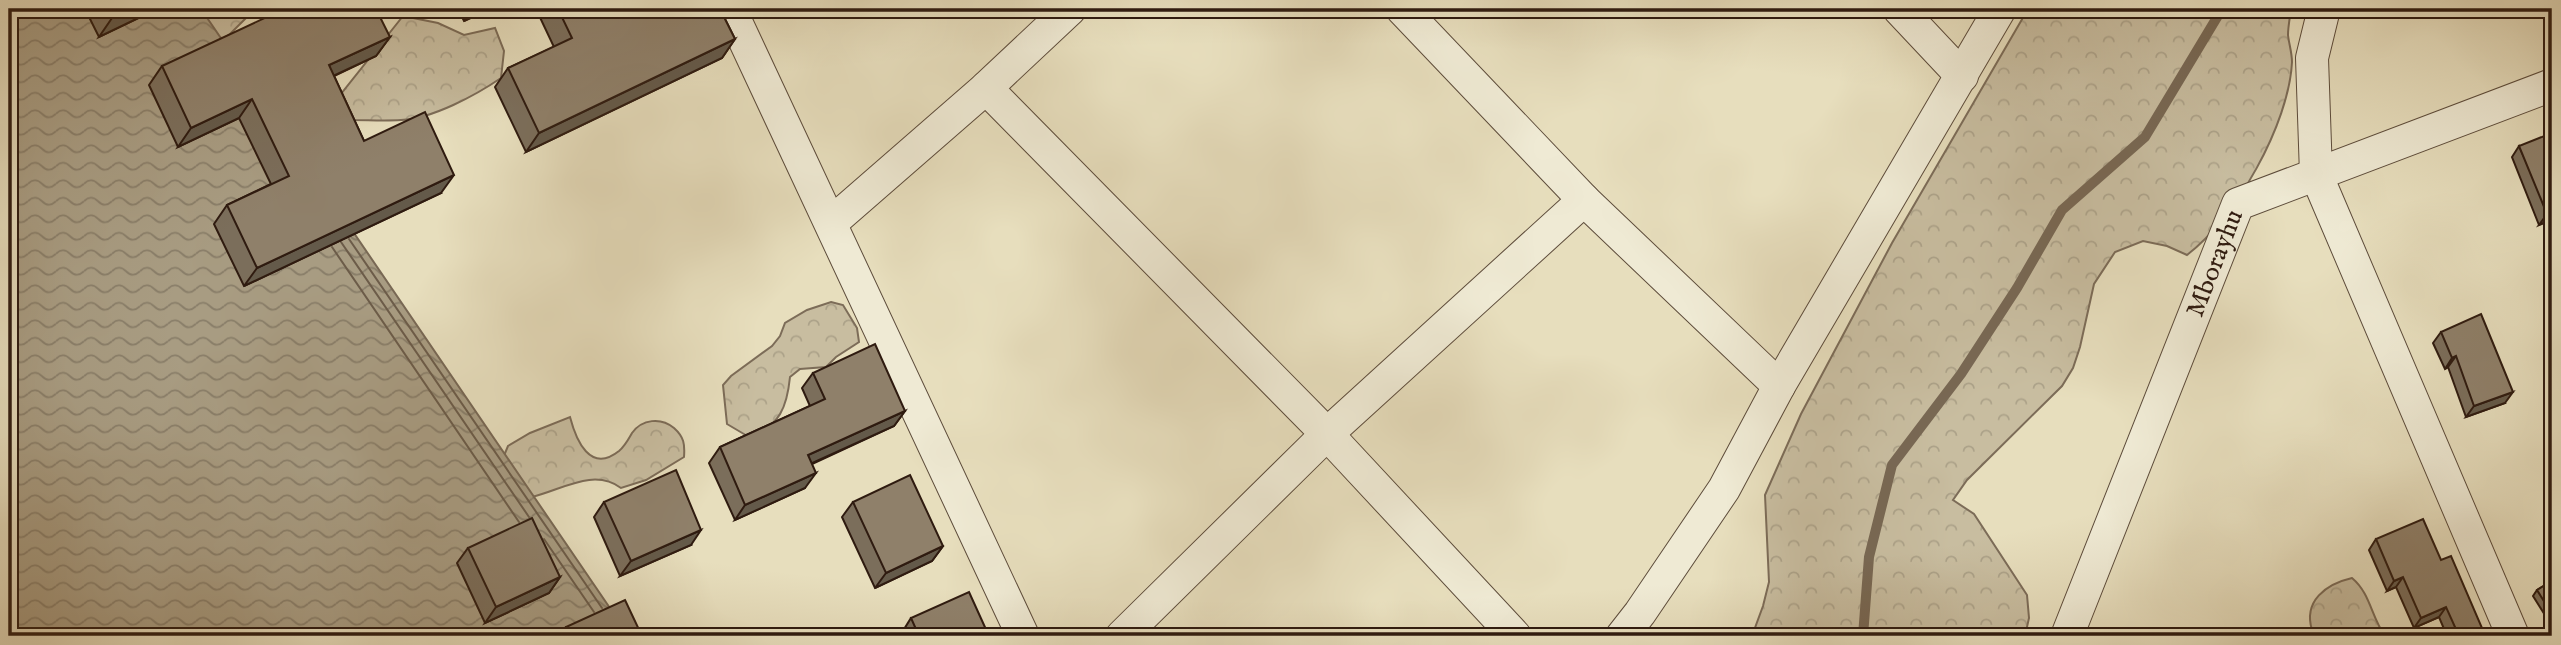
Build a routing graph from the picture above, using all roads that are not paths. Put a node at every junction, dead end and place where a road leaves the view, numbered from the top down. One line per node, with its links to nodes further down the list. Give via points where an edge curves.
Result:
1 (730, 9): 12 (street)
2 (1070, 9): 9 (street)
3 (1402, 9): 11 (street)
4 (1899, 9): 7 (street)
5 (2000, 9): 7 (street)
6 (2324, 9): 10 (street, via 2312,58)
7 (1962, 76): 13 (street)
8 (2552, 85): 10 (street, Mborayhu)
9 (986, 88): 12 (street); 14 (street)
10 (2316, 174): 19 (street, Mborayhu, via 2238,204); 20 (street)
11 (1584, 200): 13 (street); 14 (street)
12 (831, 223): 15 (street)
13 (1779, 386): 18 (street, via 1724,489)
14 (1327, 435): 16 (street); 17 (street)
15 (1023, 636)
16 (1122, 636)
17 (1516, 636)
18 (1622, 636)
19 (2067, 636)
20 (2513, 636)

